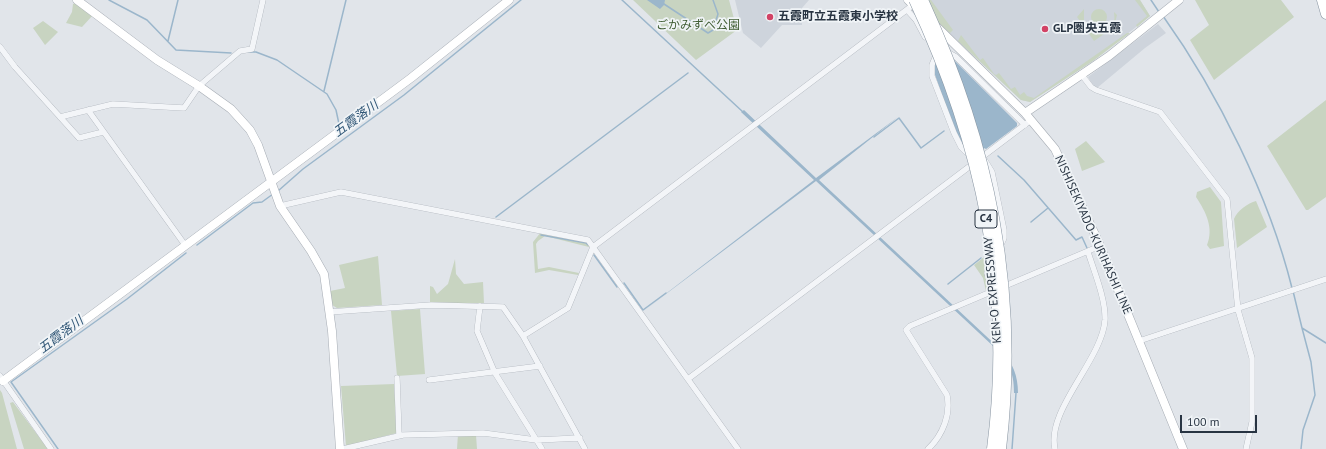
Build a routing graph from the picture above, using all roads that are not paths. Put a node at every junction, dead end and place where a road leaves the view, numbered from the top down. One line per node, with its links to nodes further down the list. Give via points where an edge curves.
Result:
1 (77, 0): 12 (street, via 157,60)
2 (263, 0): 12 (street, via 252,48 240,51)
3 (509, 0): 20 (street)
4 (922, 0): 49 (highway, KEN-O EXPRESSWAY / C4, bridge, via 959,84 987,180 996,227 1006,319 1006,394)
5 (1180, 0): 11 (street, via 1113,53)
6 (1322, 0): 8 (highway)
7 (910, 4): 10 (street, via 928,42); 14 (street, NISHISEKIYADO-KURIHASHI LINE); 24 (street); 48 (highway, KEN-O EXPRESSWAY / C4, bridge, via 951,87 979,182 988,228 997,313 998,365)
8 (1326, 14)
9 (0, 47): 15 (street)
10 (938, 49): 16 (street, via 948,51 956,57); 19 (street, via 932,65 932,76 961,147)
11 (1081, 74): 14 (street); 29 (street, via 1096,90 1160,112 1227,199)
12 (200, 86): 13 (street, via 187,105 179,109 113,104); 20 (street, via 235,113 250,130 258,145)
13 (88, 110): 15 (street); 17 (street)
14 (1025, 113): 16 (street, NISHISEKIYADO-KURIHASHI LINE)
15 (60, 117): 17 (street, via 79,138)
16 (1028, 122): 18 (street); 23 (street, NISHISEKIYADO-KURIHASHI LINE, via 1047,138 1061,160)
17 (102, 132): 22 (street)
18 (982, 157): 19 (street); 27 (street, via 992,172 1004,230 1002,245 988,266 988,278)
19 (975, 162): 37 (street)
20 (271, 184): 21 (street); 22 (street)
21 (279, 203): 24 (street, via 341,192 588,240); 30 (street, via 324,274)
22 (185, 245): 35 (street)
23 (1100, 246): 25 (street); 32 (street, NISHISEKIYADO-KURIHASHI LINE)
24 (593, 247): 31 (street, via 568,308); 37 (street)
25 (1088, 252): 27 (street); 50 (street, via 1105,318 1102,338 1074,387 1054,431)
26 (1326, 280): 29 (street)
27 (994, 292): 47 (street, via 910,326 906,330 947,394 944,426)
28 (480, 306): 30 (street); 31 (street, via 503,307); 34 (street, via 477,331)
29 (1238, 310): 32 (street); 52 (street, via 1252,358 1252,422)
30 (329, 312): 43 (street)
31 (523, 336): 33 (street)
32 (1139, 341): 51 (street, NISHISEKIYADO-KURIHASHI LINE)
33 (540, 366): 34 (street); 40 (street)
34 (495, 373): 38 (street); 41 (street)
35 (1, 378): 42 (street)
36 (397, 378): 39 (street)
37 (688, 379): 46 (street)
38 (429, 380)
39 (399, 436): 41 (street, via 483,433); 43 (street)
40 (580, 438): 41 (street); 45 (street)
41 (536, 440): 44 (street)
42 (51, 449)
43 (341, 449)
44 (542, 449)
45 (585, 449)
46 (738, 449)
47 (928, 449)
48 (992, 449)
49 (1001, 449)
50 (1055, 449)
51 (1183, 449)
52 (1246, 449)

